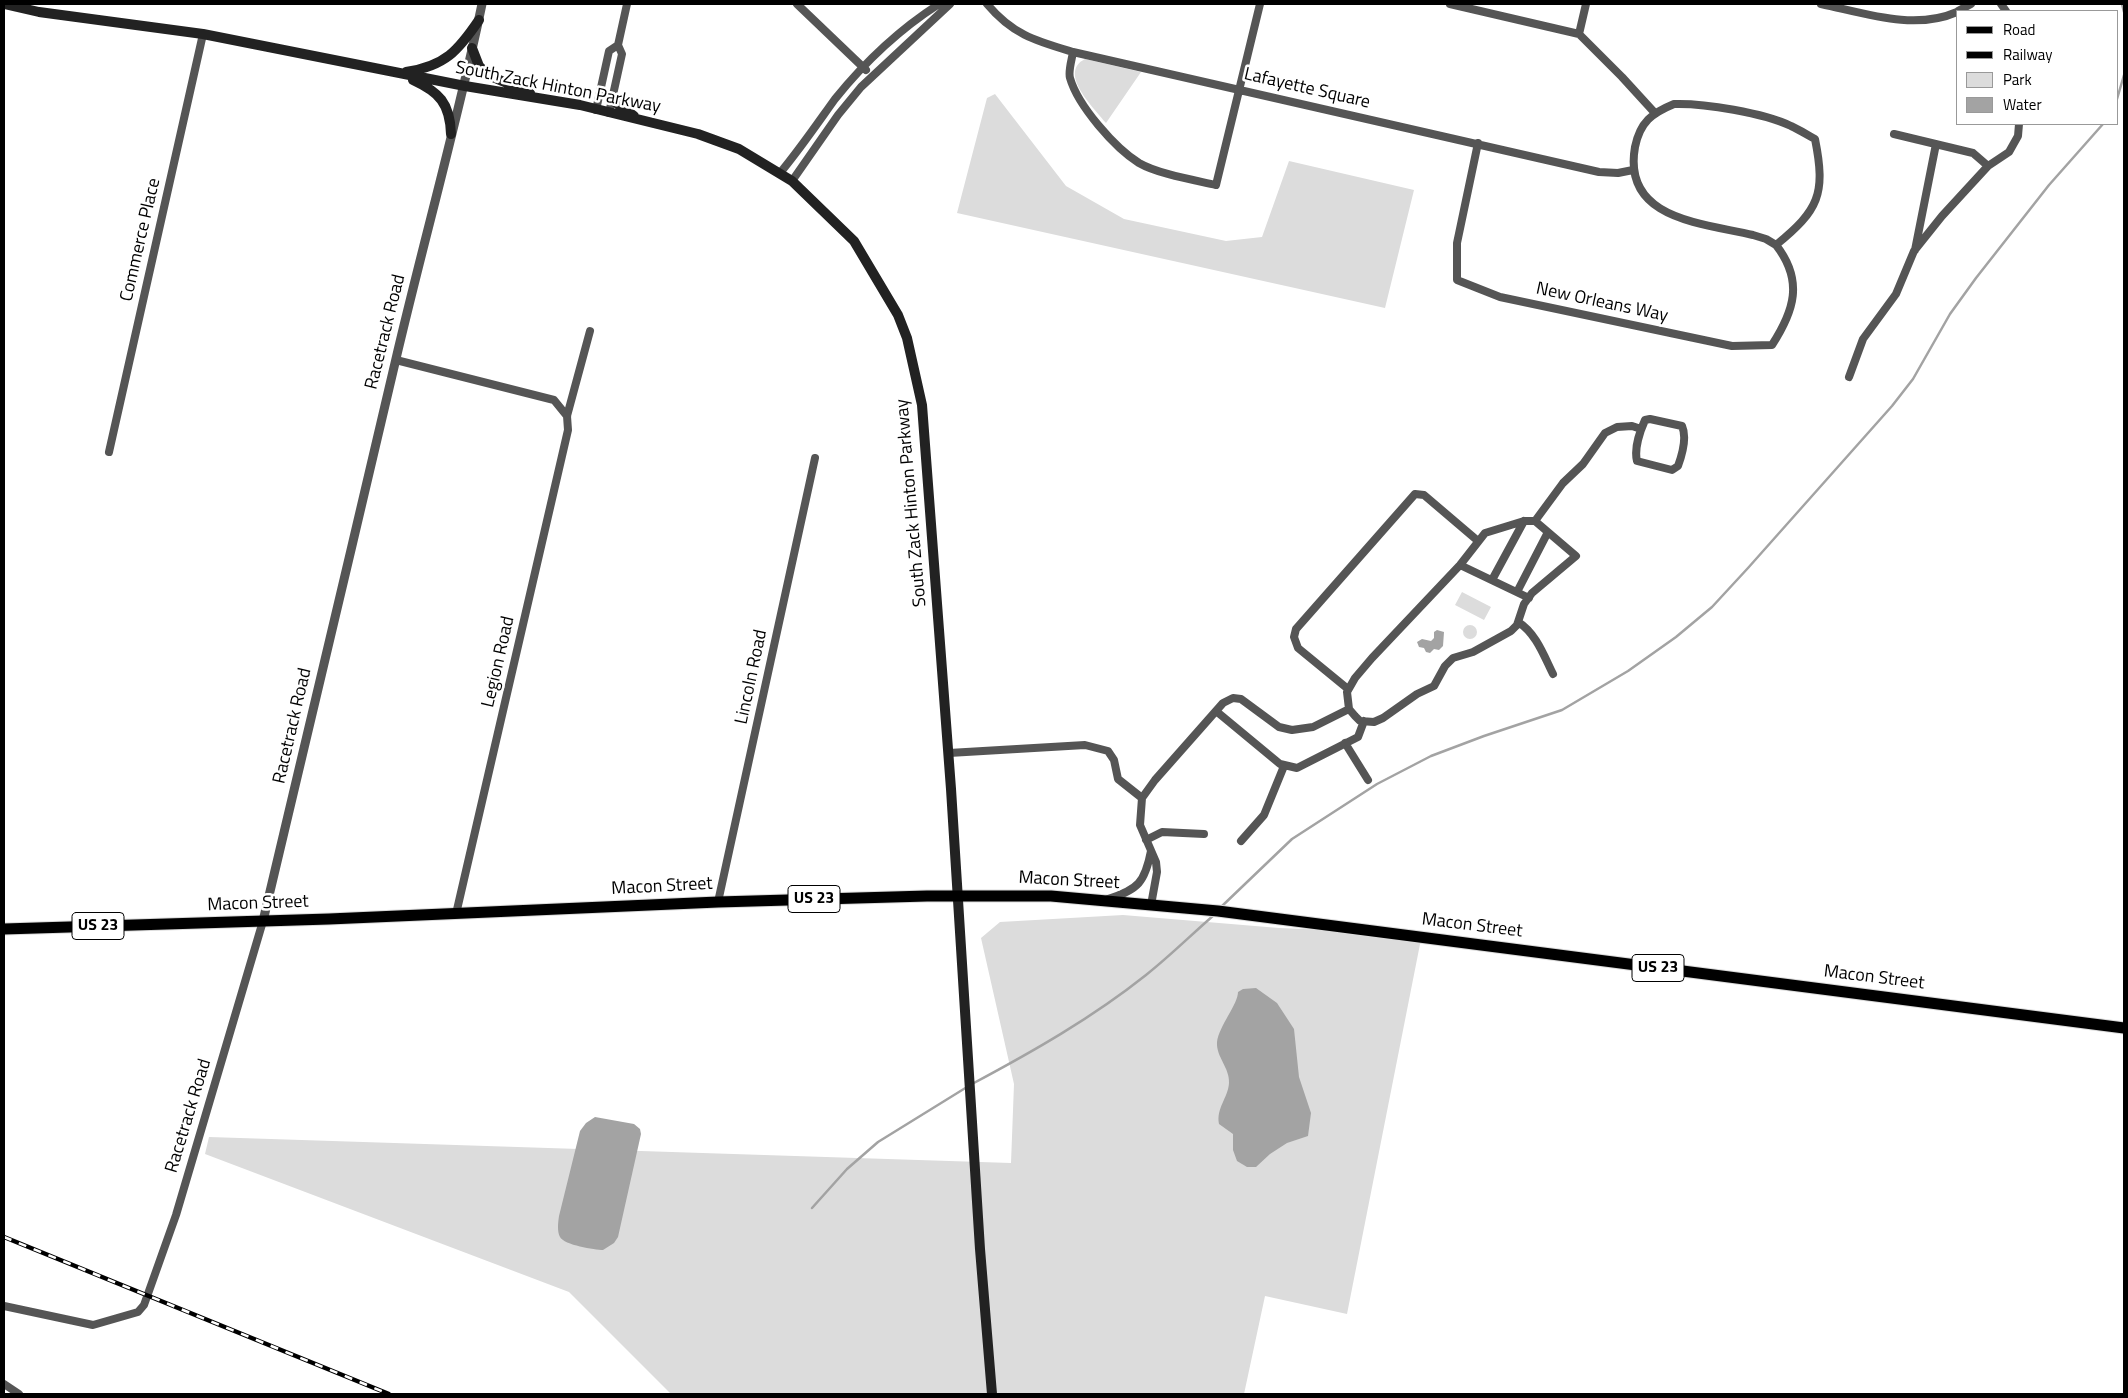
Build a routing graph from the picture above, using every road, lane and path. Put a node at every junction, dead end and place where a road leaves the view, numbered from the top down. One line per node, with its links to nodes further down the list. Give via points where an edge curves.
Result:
1 (4, 4): 15 (main road, South Zack Hinton Parkway)
2 (482, 4): 14 (street, Racetrack Road)
3 (627, 4): 17 (street)
4 (797, 4): 20 (street)
5 (939, 4): 20 (street, via 921,15)
6 (950, 4): 22 (street)
7 (987, 4): 19 (street, Lafayette Square, via 1016,31)
8 (1260, 4): 24 (street)
9 (1450, 4): 12 (street)
10 (1586, 4): 16 (street)
11 (1821, 4): 13 (street, via 1915,21)
12 (1467, 6): 16 (street)
13 (1956, 13)
14 (479, 20): 18 (street, Racetrack Road); 21 (main road, via 448,58 420,70)
15 (203, 34): 21 (main road, South Zack Hinton Parkway); 47 (street, Commerce Place)
16 (1578, 34): 28 (street)
17 (618, 45): 25 (street, via 622,54); 27 (street, via 609,52)
18 (472, 48): 23 (street, Racetrack Road); 26 (main road, via 479,66 488,75)
19 (1073, 52): 24 (street, Lafayette Square); 24 (street, via 1070,76 1075,89 1083,104 1116,144 1140,164 1216,185)
20 (863, 68): 22 (street); 38 (street)
21 (398, 73): 23 (main road, South Zack Hinton Parkway); 32 (main road, via 440,95 451,121)
22 (872, 76): 39 (street, via 838,115)
23 (465, 86): 26 (main road, South Zack Hinton Parkway); 32 (street, Racetrack Road)
24 (1240, 89): 34 (street, Lafayette Square)
25 (612, 96): 29 (street); 30 (main road, via 625,111)
26 (547, 100): 27 (main road, South Zack Hinton Parkway)
27 (596, 110): 29 (main road, South Zack Hinton Parkway)
28 (1654, 112): 37 (street, via 1636,143); 40 (street, via 1674,104 1694,104 1773,119 1815,139 1821,168 1818,196 1797,228)
29 (608, 113): 30 (main road, South Zack Hinton Parkway)
30 (642, 120): 38 (main road, South Zack Hinton Parkway, via 739,148)
31 (2019, 125): 36 (street, via 2018,136 2009,152)
32 (451, 134): 43 (street, Racetrack Road)
33 (1894, 134): 35 (street)
34 (1478, 143): 37 (street, Lafayette Square, via 1599,172); 40 (street, New Orleans Way, via 1456,243 1457,280 1500,296 1732,346 1772,346 1786,323 1792,304 1793,283 1786,258)
35 (1936, 144): 36 (street, via 1972,153); 41 (street)
36 (1988, 166): 41 (street)
37 (1633, 170): 40 (street, via 1646,199 1659,210 1754,235)
38 (780, 173): 39 (main road, South Zack Hinton Parkway)
39 (792, 181): 64 (main road, South Zack Hinton Parkway, via 854,241 886,294 907,338 922,405)
40 (1776, 246)
41 (1914, 252): 44 (street, via 1896,294 1863,339)
42 (590, 331): 45 (street, Legion Road)
43 (396, 360): 45 (street, via 554,400); 77 (street, Racetrack Road)
44 (1849, 377)
45 (567, 416): 76 (street, Legion Road, via 568,430)
46 (1641, 429): 46 (street, via 1645,420 1650,419 1682,426 1685,432 1678,466 1672,470 1637,461); 50 (street, via 1617,427 1605,433)
47 (109, 452)
48 (815, 458): 74 (street, Lincoln Road)
49 (1524, 521): 50 (street); 52 (street, via 1484,533); 54 (street)
50 (1536, 521): 51 (street)
51 (1548, 532): 55 (street); 56 (street, via 1576,556)
52 (1478, 541): 53 (street); 59 (street, via 1424,495 1415,494 1309,614 1296,629 1294,637 1298,648)
53 (1460, 564): 54 (street); 59 (street, via 1372,658)
54 (1492, 580): 55 (street)
55 (1517, 592): 56 (street)
56 (1529, 598): 57 (street)
57 (1518, 622): 58 (street, via 1527,627); 62 (street, via 1511,631 1473,652 1453,658 1428,690 1383,718 1374,722)
58 (1553, 674)
59 (1348, 689): 60 (street)
60 (1349, 708): 61 (street, via 1313,727 1292,730 1279,727 1241,699 1233,698); 62 (street, via 1360,721)
61 (1216, 711): 65 (street); 67 (street)
62 (1364, 720): 63 (street, via 1358,737)
63 (1345, 743): 65 (street, via 1297,768); 66 (street)
64 (949, 753): 67 (street, via 1084,745 1108,751 1114,760 1118,779); 72 (main road, South Zack Hinton Parkway)
65 (1284, 766): 70 (street, via 1264,815)
66 (1368, 780)
67 (1142, 798): 69 (street, via 1140,825)
68 (1204, 834): 69 (street, via 1162,832)
69 (1146, 840): 71 (street)
70 (1241, 841)
71 (1151, 850): 73 (street, via 1145,872 1135,887 1128,893); 75 (street, via 1157,872)
72 (958, 896): 73 (main road, Macon Street / US 23, via 1051,896); 74 (main road, Macon Street / US 23); 83 (main road, South Zack Hinton Parkway)
73 (1106, 900): 75 (main road, Macon Street / US 23)
74 (718, 902): 76 (main road, Macon Street / US 23)
75 (1152, 905): 79 (main road, Macon Street / US 23, via 1228,912)
76 (456, 914): 77 (main road, Macon Street / US 23)
77 (263, 921): 78 (main road, Macon Street / US 23); 80 (street, Racetrack Road, via 176,1215 144,1305 138,1312 93,1325)
78 (4, 929)
79 (2124, 1028)
80 (4, 1306)
81 (4, 1384): 82 (street)
82 (19, 1394)
83 (992, 1394)

